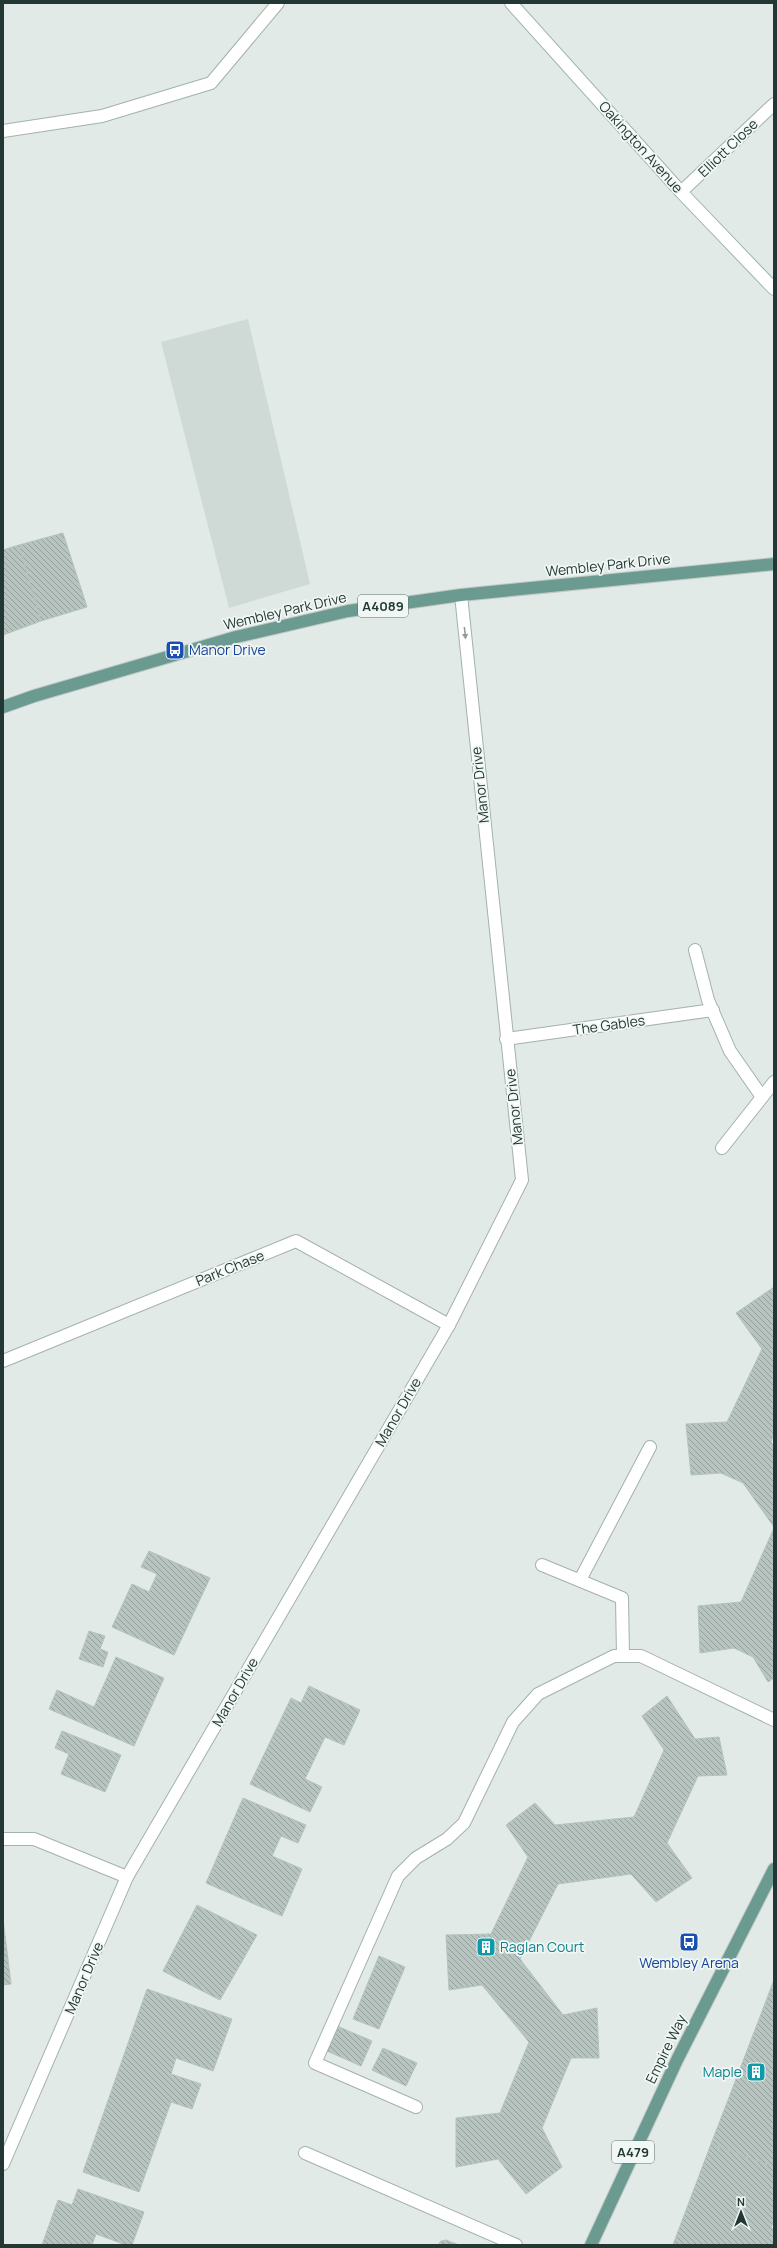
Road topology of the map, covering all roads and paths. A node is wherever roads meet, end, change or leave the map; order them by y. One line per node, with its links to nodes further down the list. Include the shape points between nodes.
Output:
1 (278, 3): 4 (street, via 211,83 102,116)
2 (511, 3): 5 (street, Oakington Avenue)
3 (774, 104): 5 (street, Elliott Close)
4 (3, 131)
5 (681, 192): 6 (street, Oakington Avenue)
6 (774, 289)
7 (774, 564): 8 (main road, Wembley Park Drive / A4089)
8 (461, 595): 9 (main road, Wembley Park Drive / A4089, via 348,611 236,637); 12 (street, Manor Drive, one-way to 12)
9 (3, 707)
10 (695, 950): 11 (street)
11 (713, 1010): 12 (street, The Gables); 14 (street, via 730,1051)
12 (506, 1039): 16 (street, Manor Drive, via 522,1180)
13 (774, 1082): 14 (street)
14 (762, 1097): 15 (street)
15 (722, 1148)
16 (449, 1325): 17 (street, Park Chase, via 296,1240); 25 (street, Manor Drive)
17 (3, 1361)
18 (650, 1447): 20 (street)
19 (542, 1565): 20 (street)
20 (580, 1580): 21 (street, via 622,1598)
21 (623, 1656): 22 (street, via 641,1656); 26 (street, via 614,1656 538,1694 513,1722 464,1823 447,1839 416,1858 398,1876 315,2063)
22 (774, 1720)
23 (3, 1839): 25 (street, via 34,1839)
24 (774, 1869): 30 (main road, Empire Way / A479, via 677,2060)
25 (127, 1877): 28 (street, Manor Drive)
26 (416, 2107)
27 (305, 2153): 29 (street)
28 (3, 2164)
29 (516, 2245)
30 (591, 2245)

